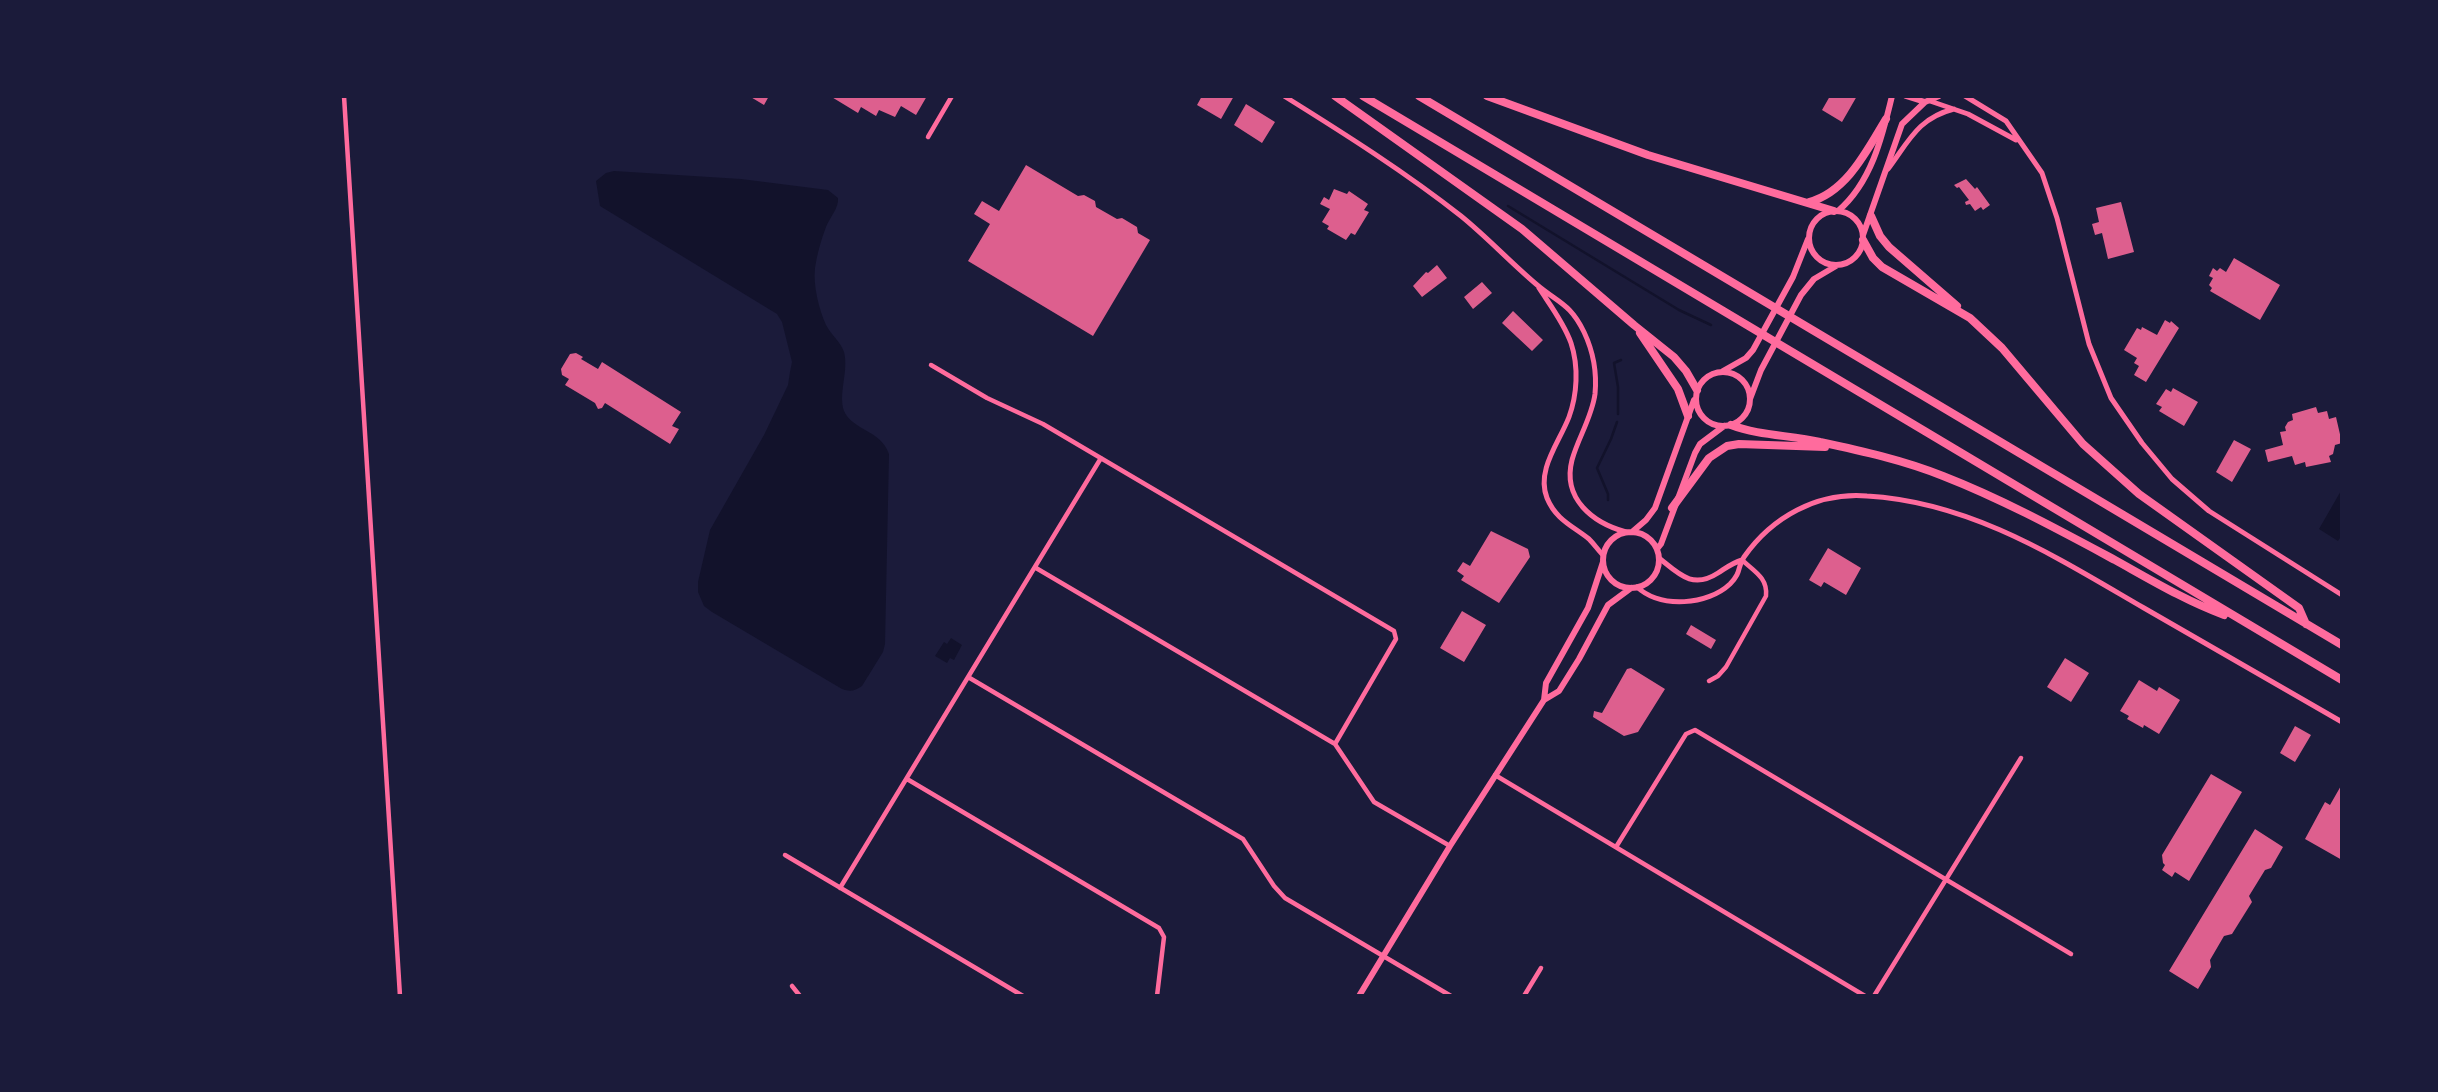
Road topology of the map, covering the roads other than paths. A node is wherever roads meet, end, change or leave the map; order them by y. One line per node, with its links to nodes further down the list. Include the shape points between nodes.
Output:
1 (344, 96): 65 (street)
2 (952, 96): 15 (street)
3 (1284, 96): 24 (street, via 1430,192)
4 (1335, 96): 26 (highway, via 1522,229)
5 (1363, 96): 44 (highway)
6 (1419, 96): 45 (highway)
7 (1487, 96): 18 (highway, via 1648,155)
8 (1892, 96): 14 (main road)
9 (1906, 96): 12 (main road)
10 (1939, 96): 12 (main road)
11 (1965, 96): 16 (street, via 2006,121)
12 (1928, 102): 13 (street); 17 (main road, via 1902,124)
13 (1954, 109): 16 (street); 17 (street, via 1937,113 1919,127)
14 (1886, 119): 18 (highway, via 1853,170 1828,195); 19 (main road, via 1863,184 1853,199)
15 (928, 137)
16 (2019, 141): 43 (street, via 2049,189 2097,364 2111,398 2142,443 2172,479 2209,511)
17 (1884, 174): 20 (main road)
18 (1809, 202): 19 (highway)
19 (1836, 211): 21 (main road, via 1816,219); 22 (main road, via 1855,219)
20 (1871, 216): 22 (main road); 25 (highway, via 1889,247)
21 (1808, 237): 23 (main road, via 1816,257); 28 (main road, via 1753,350)
22 (1863, 237): 23 (main road, via 1852,260); 25 (highway, via 1882,267)
23 (1836, 266): 30 (main road, via 1810,282 1798,300 1766,358)
24 (1537, 285): 36 (street, via 1572,312 1591,348 1594,396 1573,459 1574,492 1589,515 1610,528); 39 (street, via 1566,331 1576,374 1569,417 1546,468 1547,498 1560,519 1589,540)
25 (1970, 317): 45 (highway, via 2109,468 2138,494 2299,608)
26 (1634, 325): 29 (highway, via 1674,357); 31 (highway, via 1671,378)
27 (931, 365): 34 (street)
28 (1722, 372): 29 (main road, via 1707,377); 30 (main road, via 1742,380)
29 (1696, 394): 31 (main road); 32 (main road, via 1700,415)
30 (1750, 401): 32 (main road, via 1744,415)
31 (1688, 415): 36 (main road, via 1655,508)
32 (1727, 426): 33 (highway); 35 (main road, via 1700,444)
33 (1840, 447): 35 (highway, via 1727,446 1709,457); 44 (highway, via 1906,462 1955,481 2057,529 2191,603)
34 (1101, 458): 41 (street); 52 (street, via 1394,631 1395,639)
35 (1672, 508): 37 (main road)
36 (1629, 532): 37 (main road, via 1647,537); 39 (main road, via 1611,540)
37 (1657, 549): 38 (main road)
38 (1659, 558): 40 (street, via 1678,575 1699,580); 42 (main road, via 1653,577)
39 (1603, 559): 42 (main road, via 1612,581); 50 (main road, via 1588,608 1546,683)
40 (1742, 560): 42 (street, via 1740,574 1706,598 1670,600); 49 (street, via 1763,579 1766,596 1726,667); 51 (street, via 1774,524 1825,500 1885,497 1958,512 2038,546)
41 (1036, 568): 47 (street); 52 (street)
42 (1634, 588): 50 (main road, via 1608,605 1559,691)
43 (2342, 595)
44 (2245, 622): 48 (highway)
45 (2306, 624): 46 (highway)
46 (2342, 645)
47 (968, 677): 55 (street); 62 (street, via 1243,839 1285,898)
48 (2342, 680)
49 (1709, 681)
50 (1544, 700): 54 (main road)
51 (2342, 722)
52 (1335, 744): 56 (street, via 1374,802)
53 (2021, 758): 59 (street)
54 (1494, 775): 56 (main road); 57 (street)
55 (906, 779): 60 (street); 68 (street, via 1159,928 1164,937)
56 (1450, 846): 62 (main road)
57 (1616, 847): 59 (street, via 1692,730); 72 (street)
58 (785, 855): 60 (street)
59 (1946, 879): 61 (street); 73 (street)
60 (840, 888): 67 (street)
61 (2071, 954)
62 (1384, 956): 69 (main road); 70 (street)
63 (1541, 968): 71 (street)
64 (792, 986): 66 (street)
65 (400, 996)
66 (800, 996)
67 (1023, 996)
68 (1157, 996)
69 (1359, 996)
70 (1451, 996)
71 (1524, 996)
72 (1866, 996)
73 (1874, 996)

